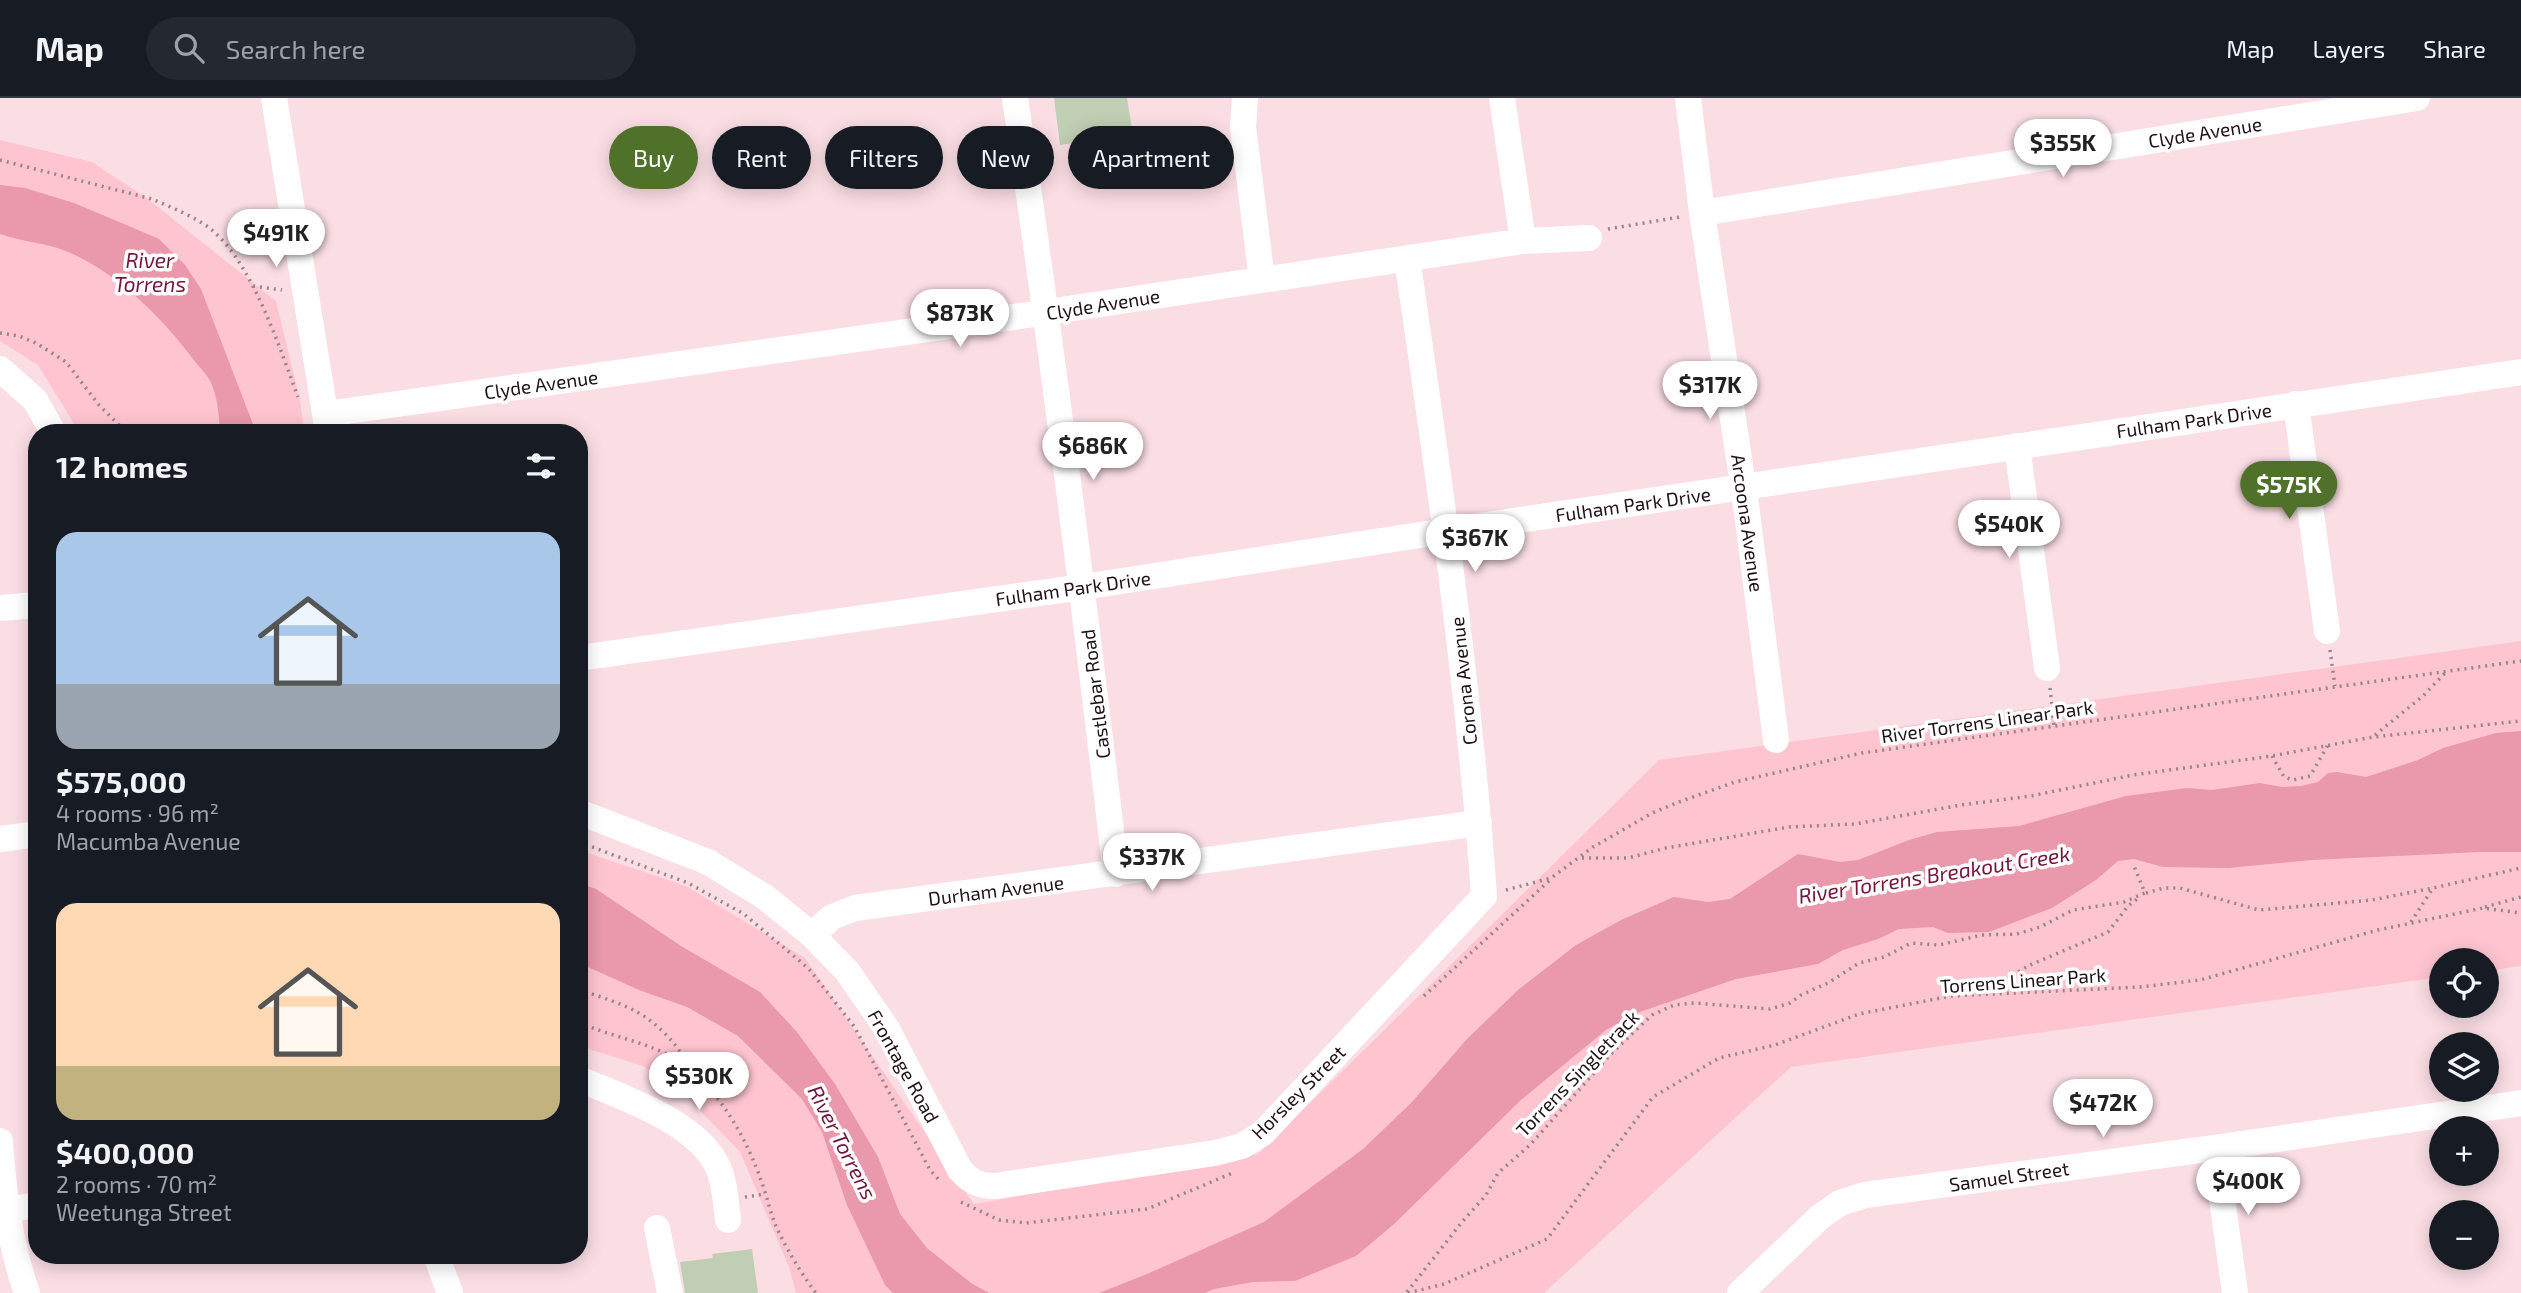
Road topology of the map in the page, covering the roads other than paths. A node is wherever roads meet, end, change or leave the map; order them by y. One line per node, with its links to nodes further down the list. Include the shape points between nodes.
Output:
1 (274, 98): 16 (street)
2 (1015, 98): 12 (street, Castlebar Road)
3 (1245, 98): 11 (street, via 1243,127)
4 (1502, 98): 9 (street)
5 (1688, 98): 7 (street, Arcoona Avenue)
6 (2417, 98): 7 (street, Clyde Avenue)
7 (1702, 214): 19 (street, Arcoona Avenue)
8 (1584, 238): 9 (street, Clyde Avenue)
9 (1522, 241): 10 (street, Clyde Avenue)
10 (1407, 258): 11 (street, Clyde Avenue); 20 (street, Corona Avenue)
11 (1262, 280): 12 (street, Clyde Avenue)
12 (1047, 312): 16 (street, Clyde Avenue); 21 (street, Castlebar Road)
13 (0, 369): 17 (street, via 35,400)
14 (2521, 372): 15 (street, Fulham Park Drive)
15 (2297, 404): 18 (street, Fulham Park Drive); 24 (street)
16 (327, 423)
17 (48, 424)
18 (2017, 446): 19 (street, Fulham Park Drive); 26 (street)
19 (1744, 488): 20 (street, Fulham Park Drive); 27 (street, Arcoona Avenue)
20 (1446, 531): 21 (street, Fulham Park Drive); 29 (street, Corona Avenue)
21 (1083, 587): 25 (street, Fulham Park Drive); 32 (street, Castlebar Road)
22 (28, 606): 23 (street)
23 (0, 608)
24 (2327, 631)
25 (588, 657)
26 (2047, 668)
27 (1776, 740)
28 (588, 815): 34 (street, Frontage Road, via 708,862 765,897)
29 (1479, 823): 32 (street, Durham Avenue); 33 (street, Corona Avenue)
30 (28, 835): 31 (street)
31 (0, 839)
32 (1116, 874): 34 (street, Durham Avenue, via 855,908 832,917)
33 (1484, 896): 39 (street, Horsley Street, via 1263,1133 1242,1146 995,1186)
34 (812, 935): 39 (street, Frontage Road, via 847,971 887,1028 960,1170)
35 (588, 1083): 42 (street, via 656,1111 703,1147 718,1167)
36 (2521, 1103): 38 (street, Samuel Street)
37 (0, 1141): 41 (street)
38 (2215, 1148): 48 (street, Samuel Street, via 1865,1195 1840,1203 1820,1217); 49 (street)
39 (970, 1181)
40 (28, 1206): 41 (street)
41 (5, 1210): 45 (street)
42 (728, 1220)
43 (657, 1228): 47 (street)
44 (439, 1264): 46 (street)
45 (27, 1293)
46 (450, 1293)
47 (670, 1293)
48 (1740, 1293)
49 (2235, 1293)

